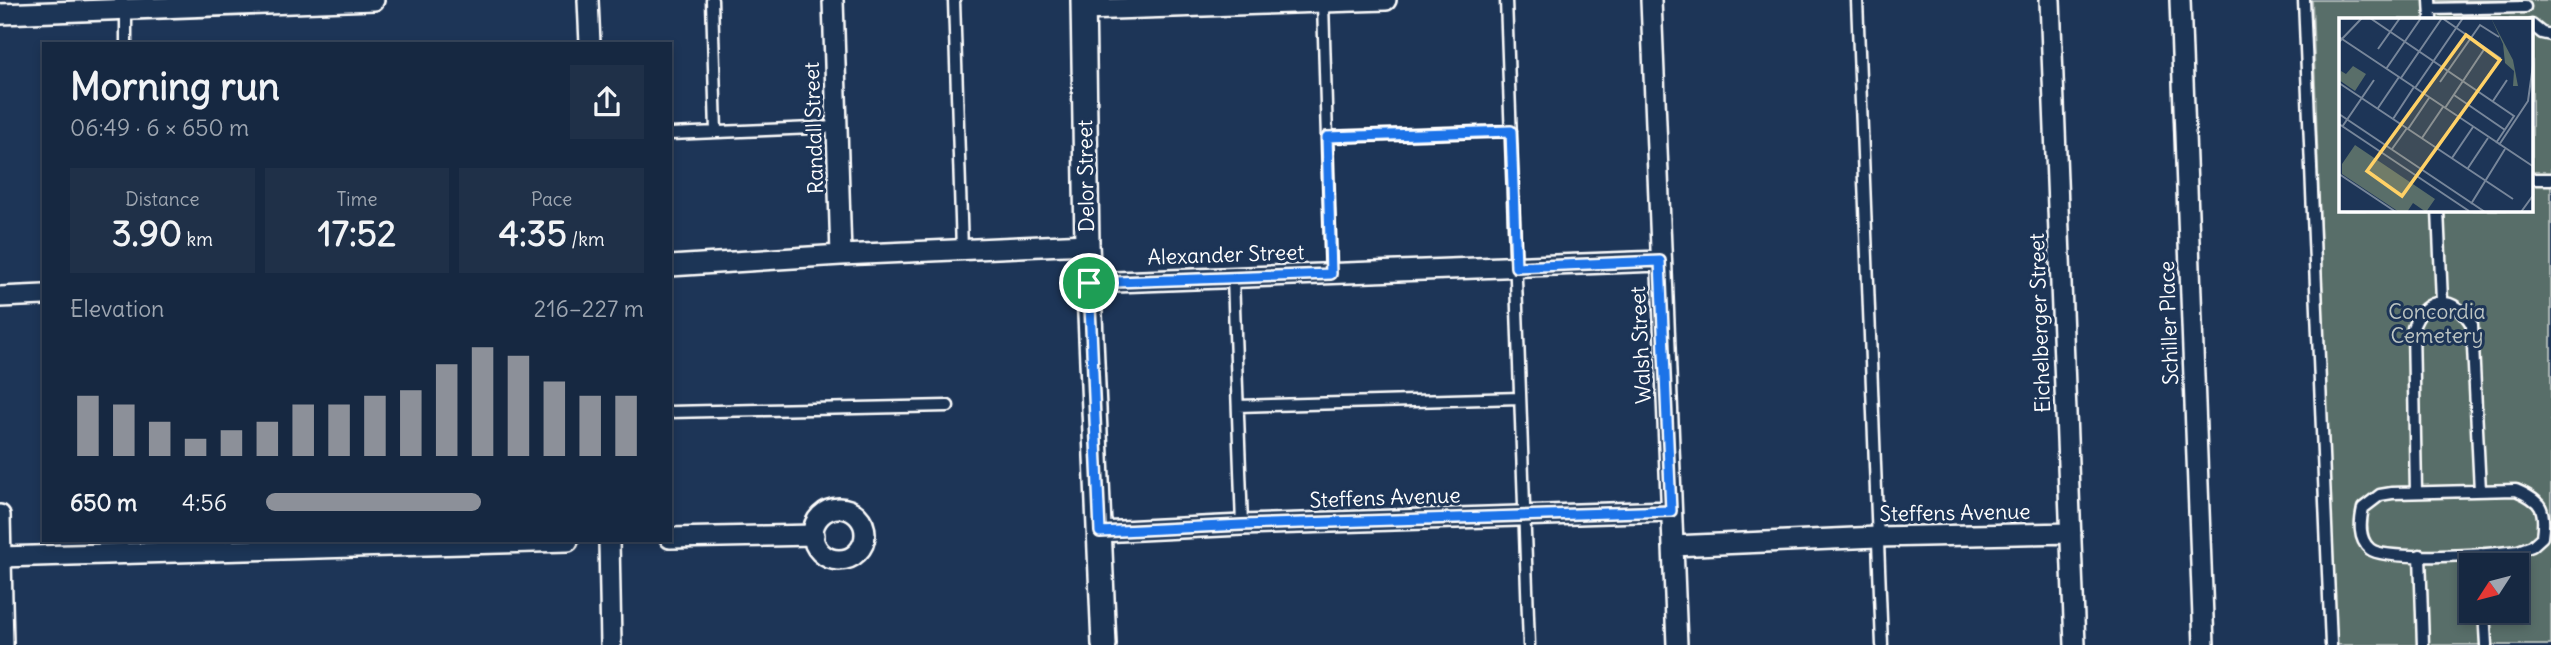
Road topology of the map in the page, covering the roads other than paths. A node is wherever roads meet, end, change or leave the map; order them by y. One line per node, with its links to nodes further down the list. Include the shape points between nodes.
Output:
1 (374, 0): 18 (street)
2 (588, 0): 23 (street)
3 (712, 0): 26 (lane)
4 (833, 0): 24 (street, Randall Street)
5 (954, 0): 31 (lane)
6 (1386, 0): 13 (street)
7 (1506, 0): 25 (lane)
8 (1651, 0): 33 (street, Walsh Street)
9 (1857, 0): 55 (lane)
10 (2050, 0): 53 (street, Eichelberger Street)
11 (2180, 0): 73 (street, Schiller Place)
12 (2304, 0): 74 (lane)
13 (1323, 2): 14 (street); 28 (lane)
14 (1229, 3): 16 (street)
15 (2525, 3): 17 (lane)
16 (1083, 5): 30 (street, Delor Street)
17 (2431, 9)
18 (126, 10): 19 (street); 22 (lane)
19 (0, 14)
20 (2534, 27): 21 (lane)
21 (2551, 35)
22 (126, 42)
23 (590, 42)
24 (837, 127): 26 (lane); 32 (street, Randall Street)
25 (1511, 131): 28 (lane); 35 (lane)
26 (716, 132): 27 (lane)
27 (672, 134)
28 (1327, 137): 36 (lane)
29 (2438, 212): 41 (lane)
30 (1087, 244): 31 (street); 38 (street, Delor Street)
31 (962, 250): 32 (street)
32 (841, 255): 34 (street)
33 (1660, 261): 35 (street, Alexander Street); 48 (street, Walsh Street)
34 (672, 266)
35 (1516, 267): 36 (street, Alexander Street); 42 (lane)
36 (1331, 274): 37 (street, Alexander Street)
37 (1233, 278): 38 (street, Alexander Street); 44 (lane)
38 (1089, 283): 52 (street, Delor Street)
39 (42, 295): 40 (street)
40 (0, 297)
41 (2442, 301): 46 (lane, via 2454,304 2472,325); 47 (lane, via 2417,316 2413,328)
42 (1520, 398): 44 (lane); 50 (lane)
43 (948, 406): 45 (lane)
44 (1238, 406): 51 (lane)
45 (672, 412)
46 (2480, 491): 47 (lane); 61 (lane, via 2516,490 2543,509 2542,537 2532,546)
47 (2416, 492): 63 (lane, via 2380,495 2363,508 2360,522 2362,538 2370,549 2380,554)
48 (1671, 511): 50 (street, Steffens Avenue); 60 (street, Walsh Street)
49 (0, 515): 64 (street)
50 (1524, 516): 51 (street, Steffens Avenue); 69 (lane)
51 (1242, 525): 52 (street, Steffens Avenue)
52 (1100, 532): 68 (street, Delor Street)
53 (2071, 533): 55 (street, Steffens Avenue); 72 (street, Eichelberger Street)
54 (814, 535): 56 (street)
55 (1877, 537): 60 (street, Steffens Avenue); 71 (lane)
56 (672, 538)
57 (482, 542): 59 (street)
58 (608, 542): 67 (street)
59 (138, 546): 64 (street)
60 (1673, 546): 70 (street, Walsh Street)
61 (2493, 553)
62 (2459, 554): 63 (lane)
63 (2420, 555): 75 (lane)
64 (1, 557): 66 (street)
65 (2485, 623): 76 (lane)
66 (3, 645)
67 (611, 645)
68 (1104, 645)
69 (1529, 645)
70 (1677, 645)
71 (1882, 645)
72 (2075, 645)
73 (2204, 645)
74 (2331, 645)
75 (2423, 645)
76 (2486, 645)

